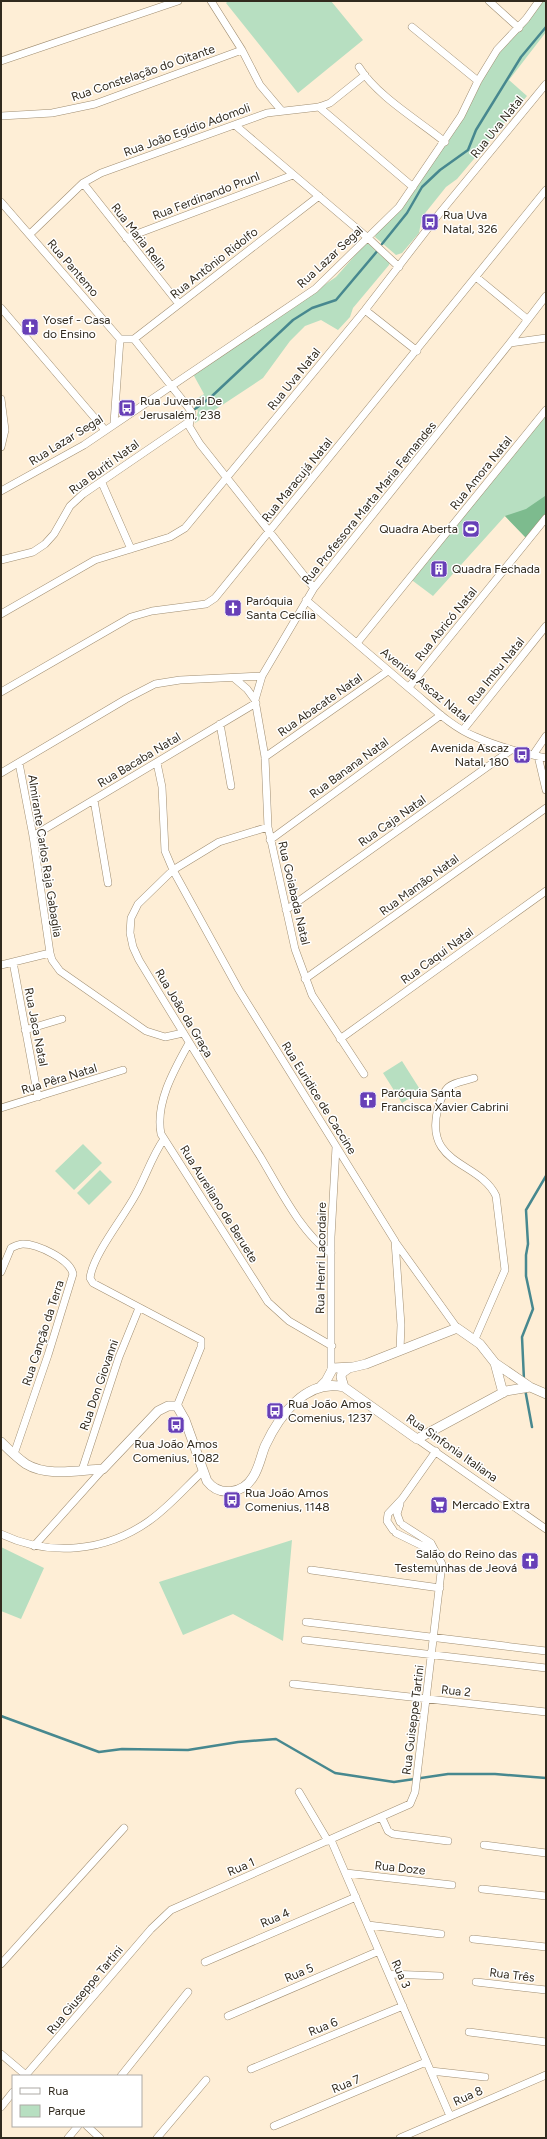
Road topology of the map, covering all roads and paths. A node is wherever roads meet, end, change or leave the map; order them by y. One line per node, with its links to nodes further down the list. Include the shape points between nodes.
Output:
1 (177, 1): 8 (street)
2 (211, 1): 7 (street)
3 (489, 1): 6 (street)
4 (539, 1): 6 (street, Rua Lazar Segal)
5 (412, 27): 11 (street)
6 (519, 28): 11 (street, Rua Lazar Segal, via 497,50)
7 (242, 50): 14 (street, via 260,86); 15 (street, Rua Constelação do Oitante, via 95,104 52,113)
8 (1, 61)
9 (360, 66): 10 (street)
10 (365, 75): 13 (street, Rua João Egídio Adomoli, via 339,97); 17 (street)
11 (478, 81): 17 (street, Rua Lazar Segal)
12 (546, 84): 27 (street, Rua Uva Natal)
13 (319, 107): 14 (street, Rua João Egídio Adomoli); 20 (street)
14 (281, 110): 16 (street, Rua João Egídio Adomoli, via 256,116)
15 (1, 116)
16 (235, 125): 18 (street); 19 (street, Rua João Egídio Adomoli, via 101,173)
17 (445, 142): 20 (street, Rua Lazar Segal)
18 (293, 175): 22 (street); 25 (street, Rua Ferdinando Prunl)
19 (83, 183): 24 (street, Rua João Egídio Adomoli); 25 (street, Rua Maria Relin)
20 (414, 188): 26 (street, Rua Lazar Segal)
21 (546, 190): 28 (street, Rua Maracujá Natal)
22 (319, 196): 26 (street); 30 (street, Rua Antônio Ridolfo)
23 (1, 202): 24 (street, Rua Pantemo)
24 (30, 234): 35 (street, Rua Pantemo)
25 (126, 238): 30 (street, Rua Maria Relin)
26 (370, 240): 27 (street); 39 (street, Rua Lazar Segal, via 315,289)
27 (398, 266): 32 (street, Rua Uva Natal)
28 (476, 276): 33 (street); 38 (street, Rua Maracujá Natal)
29 (546, 296): 33 (street, Rua Professora Marta Maria Fernandes)
30 (179, 304): 36 (street, Rua Antônio Ridolfo)
31 (1, 308): 45 (street)
32 (364, 310): 38 (street); 47 (street, Rua Uva Natal)
33 (527, 319): 37 (street, Rua Professora Marta Maria Fernandes)
34 (546, 338): 37 (street)
35 (120, 339): 36 (street); 44 (street)
36 (134, 339): 39 (street)
37 (510, 343): 54 (street, Rua Professora Marta Maria Fernandes)
38 (417, 351): 51 (street, Rua Maracujá Natal)
39 (171, 386): 43 (street, via 192,413); 44 (street, Rua Lazar Segal)
40 (1, 399): 42 (street)
41 (546, 410): 58 (street, Rua Amora Natal)
42 (3, 417): 46 (street, via 5,430)
43 (190, 421): 47 (street, via 191,432); 48 (street, Rua Buriti Natal, via 152,445)
44 (114, 423): 45 (street, Rua Lazar Segal)
45 (105, 430): 49 (street, Rua Lazar Segal, via 49,466)
46 (1, 447)
47 (227, 479): 51 (street); 52 (street, Rua Uva Natal, via 185,528 170,537)
48 (102, 483): 52 (street); 53 (street, Rua Buriti Natal, via 83,494 70,506 46,544 33,552)
49 (1, 491)
50 (546, 518): 62 (street, Rua Abricó Natal)
51 (270, 531): 54 (street); 63 (street, Rua Maracujá Natal, via 210,602 152,611 132,617)
52 (131, 549): 56 (street, Rua Uva Natal, via 96,560)
53 (1, 560)
54 (314, 588): 55 (street, Rua Professora Marta Maria Fernandes)
55 (306, 600): 58 (street, Avenida Ascaz Natal); 60 (street, Rua Professora Marta Maria Fernandes)
56 (1, 614)
57 (546, 626): 67 (street, Rua Imbu Natal)
58 (358, 643): 59 (street, Avenida Ascaz Natal)
59 (388, 671): 62 (street, Avenida Ascaz Natal); 71 (street, Rua Abacate Natal)
60 (262, 676): 61 (street); 64 (street, Rua Goiabada Natal)
61 (234, 678): 64 (street); 73 (street, via 180,680 155,684)
62 (409, 688): 65 (street, Avenida Ascaz Natal)
63 (1, 692)
64 (256, 701): 66 (street, Rua Bacaba Natal); 71 (street, Rua Goiabada Natal)
65 (441, 715): 67 (street, Avenida Ascaz Natal); 82 (street, Rua Banana Natal)
66 (220, 724): 74 (street, Rua Bacaba Natal); 76 (street)
67 (463, 730): 69 (street, Avenida Ascaz Natal)
68 (546, 736): 70 (street)
69 (511, 750): 70 (street, Avenida Ascaz Natal); 86 (street, Rua Caja Natal)
70 (536, 756): 72 (street, Avenida Ascaz Natal); 77 (street)
71 (265, 757): 80 (street, Rua Goiabada Natal)
72 (546, 758)
73 (19, 763): 75 (street); 81 (street, Almirante Carlos Raja Gabaglia)
74 (157, 763): 78 (street, Rua Bacaba Natal); 83 (street, Rua Euridice de Caccine, via 162,787 165,851)
75 (1, 773)
76 (231, 786)
77 (546, 790)
78 (94, 800): 81 (street, Rua Bacaba Natal); 84 (street)
79 (546, 808): 90 (street, Rua Mamão Natal)
80 (268, 827): 82 (street, Rua Goiabada Natal); 83 (street, Rua João da Graça, via 219,842)
81 (33, 836): 87 (street, Almirante Carlos Raja Gabaglia)
82 (270, 840): 86 (street, Rua Goiabada Natal)
83 (173, 870): 93 (street, Rua João da Graça, via 133,910 130,933 139,960); 102 (street, Rua Euridice de Caccine, via 239,990)
84 (108, 883)
85 (546, 891): 94 (street, Rua Caqui Natal)
86 (286, 910): 90 (street, Rua Goiabada Natal, via 294,949)
87 (50, 953): 88 (street); 93 (street, via 60,971 146,1031 164,1036)
88 (13, 962): 89 (street); 92 (street, Rua Jaca Natal)
89 (1, 965)
90 (305, 979): 94 (street, Rua Goiabada Natal, via 319,1007)
91 (62, 1019): 92 (street)
92 (25, 1030): 99 (street, Rua Jaca Natal)
93 (183, 1033): 95 (street, Rua João da Graça)
94 (340, 1039): 97 (street, Rua Goiabada Natal)
95 (189, 1043): 101 (street, Rua Aureliano de Beruete, via 165,1093 160,1125); 104 (street, Rua João da Graça, via 311,1237)
96 (123, 1070): 99 (street, Rua Pêra Natal)
97 (364, 1074)
98 (474, 1078): 108 (street, via 449,1086 443,1091 437,1132 444,1153 492,1186 496,1196 505,1270)
99 (38, 1097): 100 (street, Rua Pêra Natal)
100 (1, 1108)
101 (164, 1139): 106 (street, via 90,1276 93,1282); 109 (street, Rua Aureliano de Beruete, via 272,1308)
102 (336, 1147): 103 (street, Rua Euridice de Caccine); 104 (street, Rua Henri Lacordaire)
103 (395, 1241): 107 (street); 110 (street, Rua Euridice de Caccine, via 401,1306)
104 (331, 1252): 109 (street, Rua Henri Lacordaire)
105 (1, 1272): 122 (street, Rua Canção da Terra, via 11,1248 27,1244 66,1261 73,1274)
106 (139, 1308): 118 (street, via 199,1338 201,1344); 124 (street, Rua Don Giovanni, via 119,1357)
107 (457, 1328): 108 (street); 110 (street)
108 (475, 1339): 111 (street)
109 (332, 1346): 113 (street, Rua Henri Lacordaire)
110 (400, 1350): 112 (street)
111 (495, 1363): 115 (street); 116 (street)
112 (352, 1367): 113 (street, via 336,1367); 114 (street, via 341,1375)
113 (330, 1377): 114 (street); 125 (street, via 283,1414 265,1446 253,1478 242,1488 230,1492 214,1488)
114 (344, 1387): 119 (street, Rua Sinfonia Italiana)
115 (530, 1387): 116 (street); 117 (street)
116 (503, 1393): 119 (street)
117 (546, 1394)
118 (177, 1406): 123 (street, via 172,1405 158,1411); 125 (street, via 185,1420)
119 (417, 1439): 121 (street, Rua Sinfonia Italiana)
120 (1, 1442): 122 (street)
121 (436, 1451): 126 (street, Rua Guiseppe Tartini); 127 (street, Rua Sinfonia Italiana)
122 (14, 1454): 124 (street, via 27,1465 44,1470)
123 (102, 1469): 124 (street); 129 (street)
124 (82, 1470)
125 (202, 1471): 129 (street, via 162,1511 125,1536 96,1546 81,1548 55,1549)
126 (402, 1500): 130 (street, Rua Guiseppe Tartini, via 397,1514 401,1524 426,1539); 130 (street, Rua Guiseppe Tartini, via 387,1518 394,1531)
127 (546, 1529)
128 (1, 1534): 129 (street, via 18,1543)
129 (34, 1546)
130 (437, 1553): 132 (street, Rua Guiseppe Tartini, via 442,1564)
131 (311, 1570): 132 (street)
132 (440, 1588): 134 (street, Rua Guiseppe Tartini)
133 (306, 1622): 134 (street)
134 (434, 1637): 136 (street); 137 (street, Rua Guiseppe Tartini)
135 (305, 1640): 137 (street)
136 (546, 1651)
137 (432, 1656): 138 (street); 140 (street, Rua Guiseppe Tartini)
138 (546, 1668)
139 (293, 1684): 140 (street, Rua 2)
140 (427, 1699): 141 (street, Rua 2); 143 (street, Rua Guiseppe Tartini, via 415,1792 410,1804)
141 (546, 1712)
142 (299, 1792): 145 (street, Rua 3)
143 (382, 1818): 145 (street, Rua Guiseppe Tartini); 146 (street, via 388,1831 394,1834)
144 (124, 1828): 161 (street)
145 (330, 1840): 149 (street, Rua 3); 154 (street, Rua 1, via 179,1905)
146 (448, 1841)
147 (484, 1845): 148 (street)
148 (546, 1853)
149 (346, 1873): 150 (street, Rua Doze); 153 (street, Rua 3)
150 (452, 1885)
151 (482, 1889): 152 (street)
152 (546, 1896)
153 (356, 1897): 155 (street, Rua 3); 160 (street, Rua 4)
154 (161, 1918): 176 (street, Rua Giuseppe Tartini)
155 (368, 1925): 156 (street); 159 (street, Rua 3)
156 (441, 1934)
157 (473, 1939): 158 (street)
158 (546, 1947)
159 (379, 1951): 162 (street, Rua 3); 168 (street, Rua 5)
160 (205, 1962)
161 (1, 1964)
162 (389, 1974): 163 (street); 167 (street, Rua 3)
163 (440, 1976)
164 (476, 1982): 165 (street, Rua Três)
165 (546, 1990)
166 (188, 1992): 177 (street)
167 (403, 2006): 172 (street, Rua 3); 173 (street, Rua 6)
168 (228, 2016)
169 (469, 2032): 170 (street)
170 (546, 2042)
171 (1, 2054): 175 (street)
172 (426, 2062): 174 (street, Rua 3); 184 (street, Rua 7)
173 (251, 2069)
174 (431, 2071): 179 (street); 183 (street, Rua 3)
175 (25, 2075)
176 (27, 2075)
177 (122, 2075)
178 (546, 2075): 183 (street, Rua 8)
179 (485, 2077)
180 (206, 2080): 189 (street)
181 (12, 2093): 182 (street)
182 (1, 2107)
183 (450, 2116): 190 (street, Rua 8)
184 (274, 2126)
185 (77, 2127): 187 (street)
186 (87, 2127): 188 (street)
187 (68, 2138)
188 (100, 2138)
189 (157, 2138)
190 (400, 2138)

